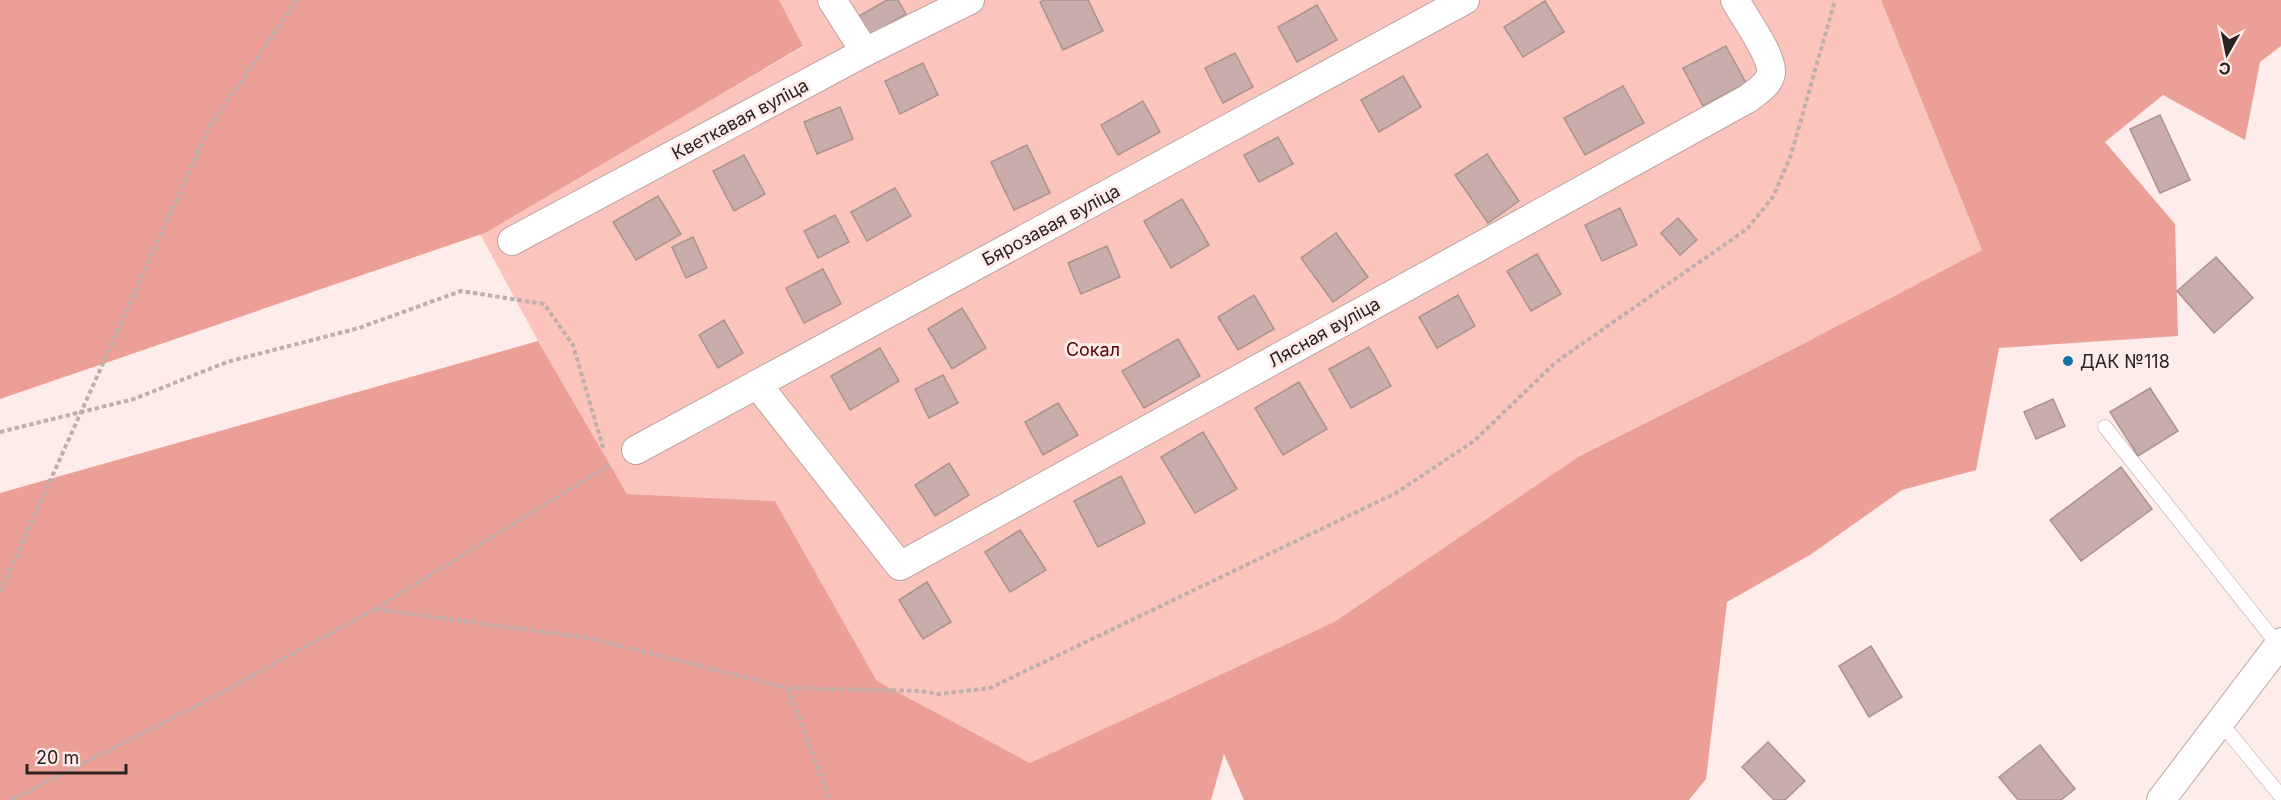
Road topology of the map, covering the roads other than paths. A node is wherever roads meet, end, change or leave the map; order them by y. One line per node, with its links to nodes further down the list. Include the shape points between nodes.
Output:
1 (832, 0): 5 (street)
2 (970, 0): 5 (street, Кветкавая вуліца)
3 (1465, 0): 7 (street, Бярозавая вуліца)
4 (1735, 0): 7 (street, Лясная вуліца, via 1768,58 1771,72 1766,84 1749,98 900,567)
5 (865, 52): 6 (street, Кветкавая вуліца)
6 (512, 241)
7 (757, 384): 9 (street, Бярозавая вуліца)
8 (2105, 427): 10 (lane)
9 (636, 450)
10 (2280, 643): 11 (street)
11 (2220, 722): 12 (lane); 13 (street)
12 (2281, 796)
13 (2161, 800)

